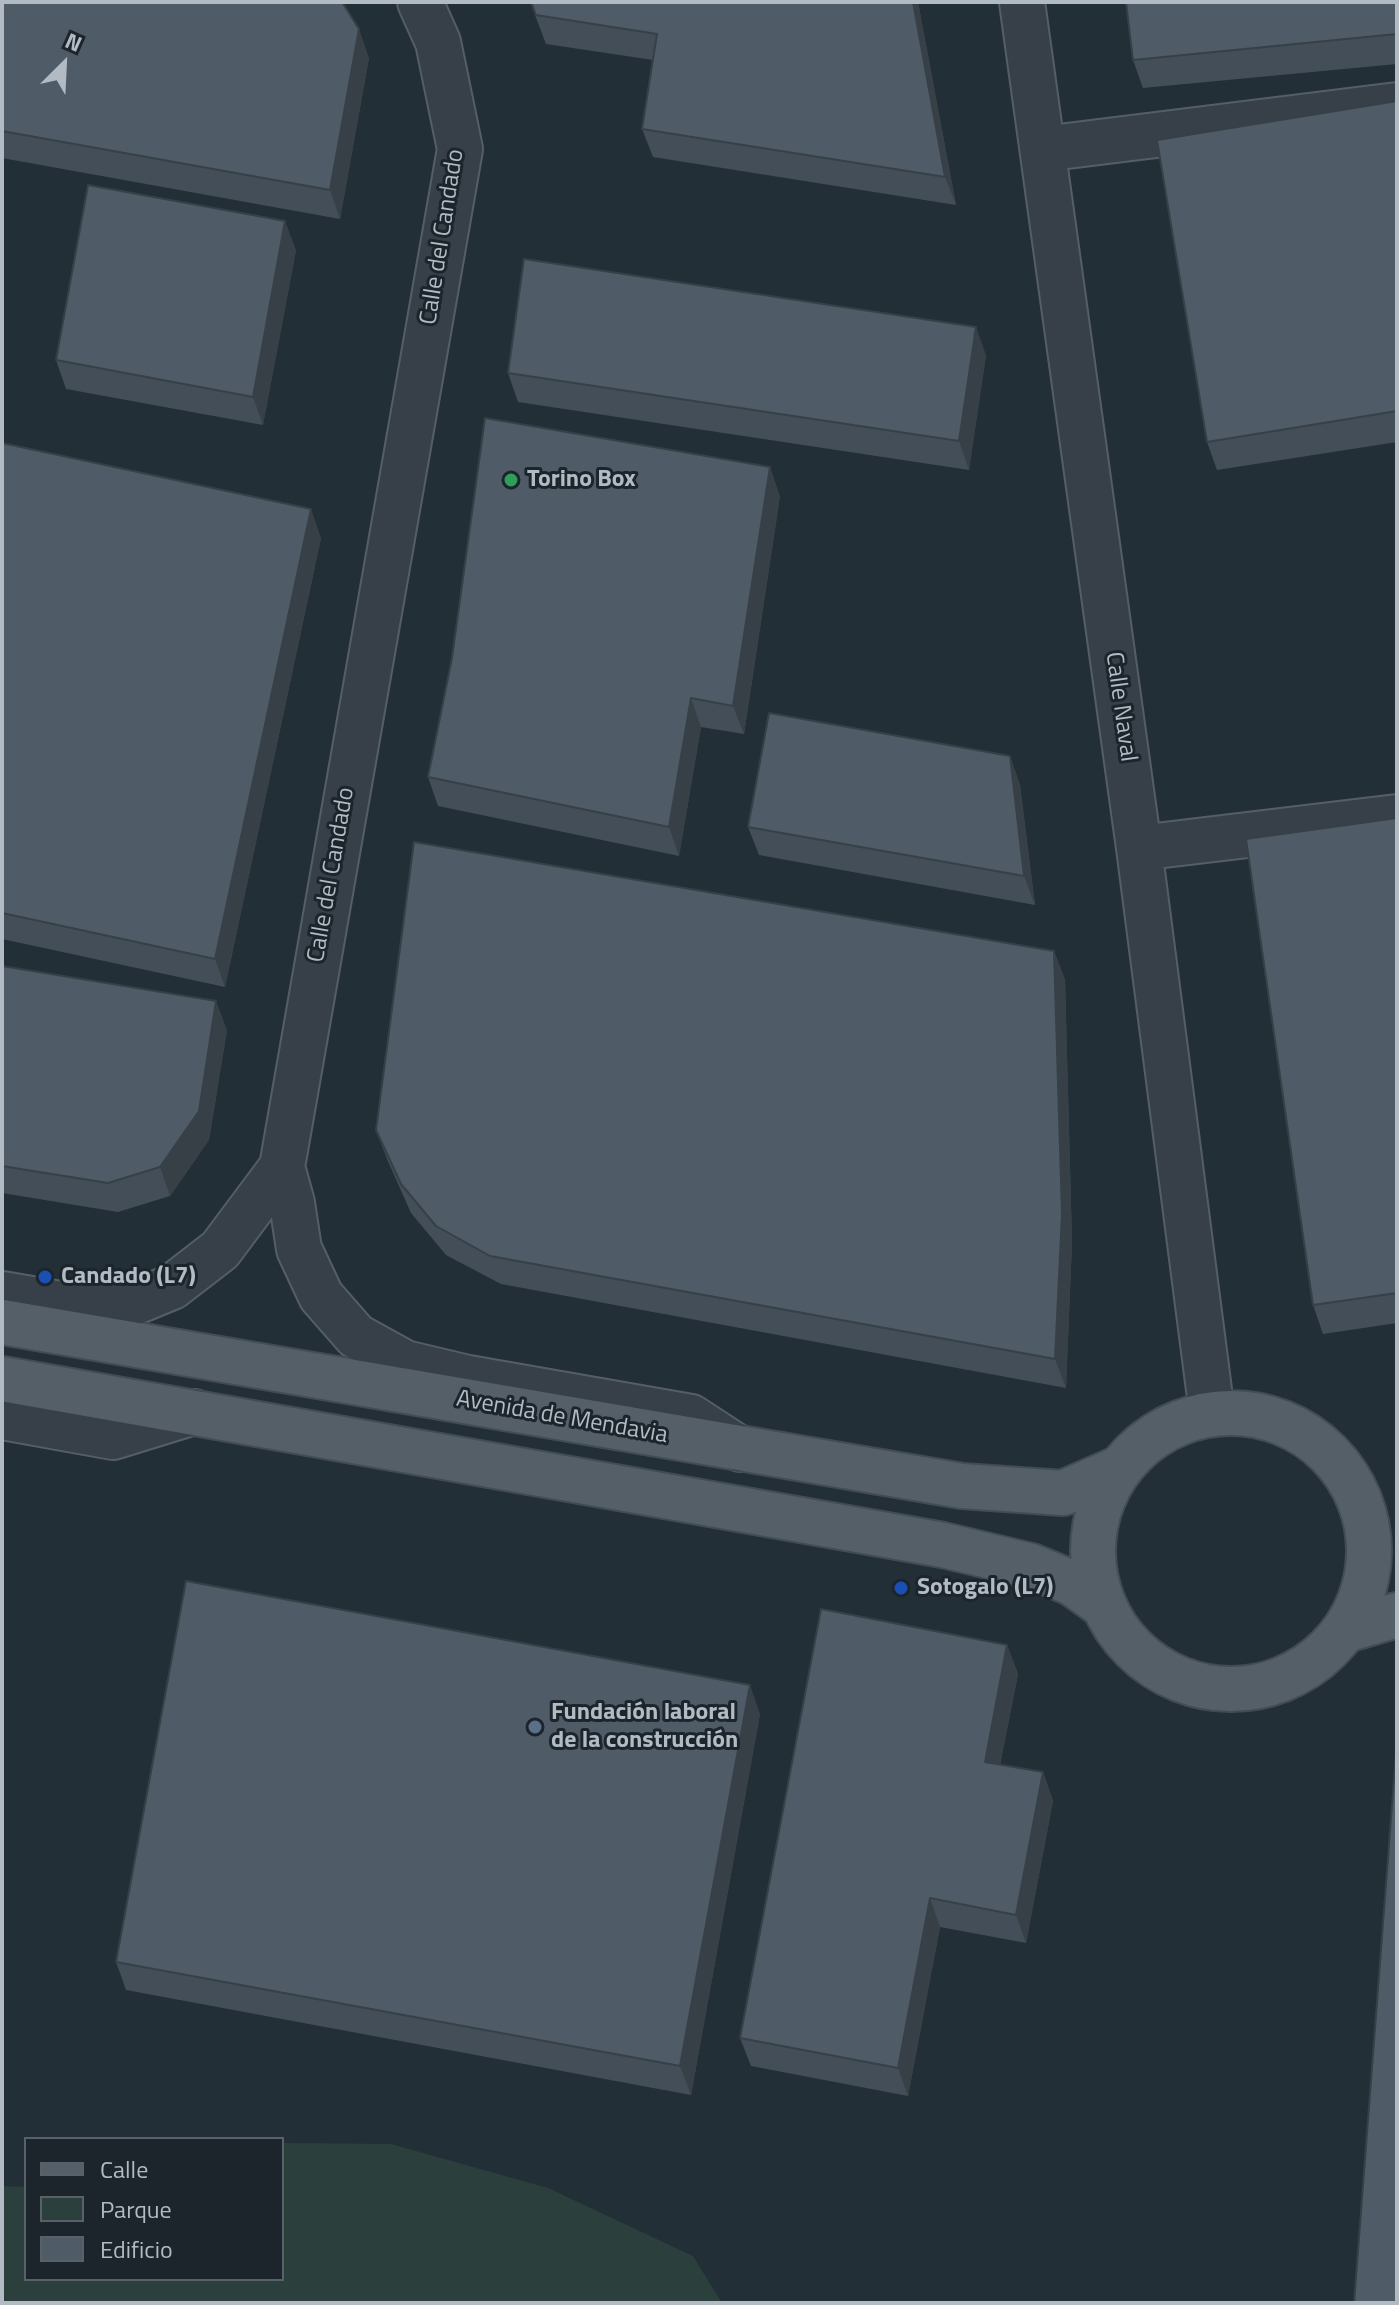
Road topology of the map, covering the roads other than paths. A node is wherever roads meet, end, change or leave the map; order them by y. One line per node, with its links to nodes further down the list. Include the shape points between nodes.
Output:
1 (420, 2): 7 (street, Calle del Candado, via 438,42 460,149)
2 (1022, 2): 4 (street, Calle Naval)
3 (1397, 105): 4 (street)
4 (1043, 149): 6 (street, Calle Naval)
5 (1397, 817): 6 (street)
6 (1139, 848): 12 (street, Calle Naval)
7 (282, 1167): 8 (street, via 220,1250 172,1287 121,1308); 14 (street, Calle del Candado, via 299,1249 321,1296 356,1336 405,1363 691,1417)
8 (2, 1294)
9 (2, 1322): 14 (main road, Avenida de Mendavia)
10 (2, 1379): 11 (main road)
11 (194, 1412): 13 (street, via 113,1437); 18 (main road, via 943,1545 1031,1566 1072,1583)
12 (1212, 1413): 15 (main road, via 1176,1424 1144,1442); 16 (main road, via 1257,1415 1298,1430 1333,1457)
13 (2, 1417)
14 (740, 1449): 15 (main road, Avenida de Mendavia, via 962,1486 1063,1493)
15 (1118, 1469): 18 (main road, via 1097,1512 1092,1560)
16 (1358, 1495): 17 (main road); 20 (main road, via 1370,1541 1365,1587)
17 (1397, 1516)
18 (1104, 1606): 20 (main road, via 1126,1642 1159,1669 1197,1686 1239,1690 1281,1681 1317,1660)
19 (1397, 1615): 20 (main road)
20 (1346, 1630)

